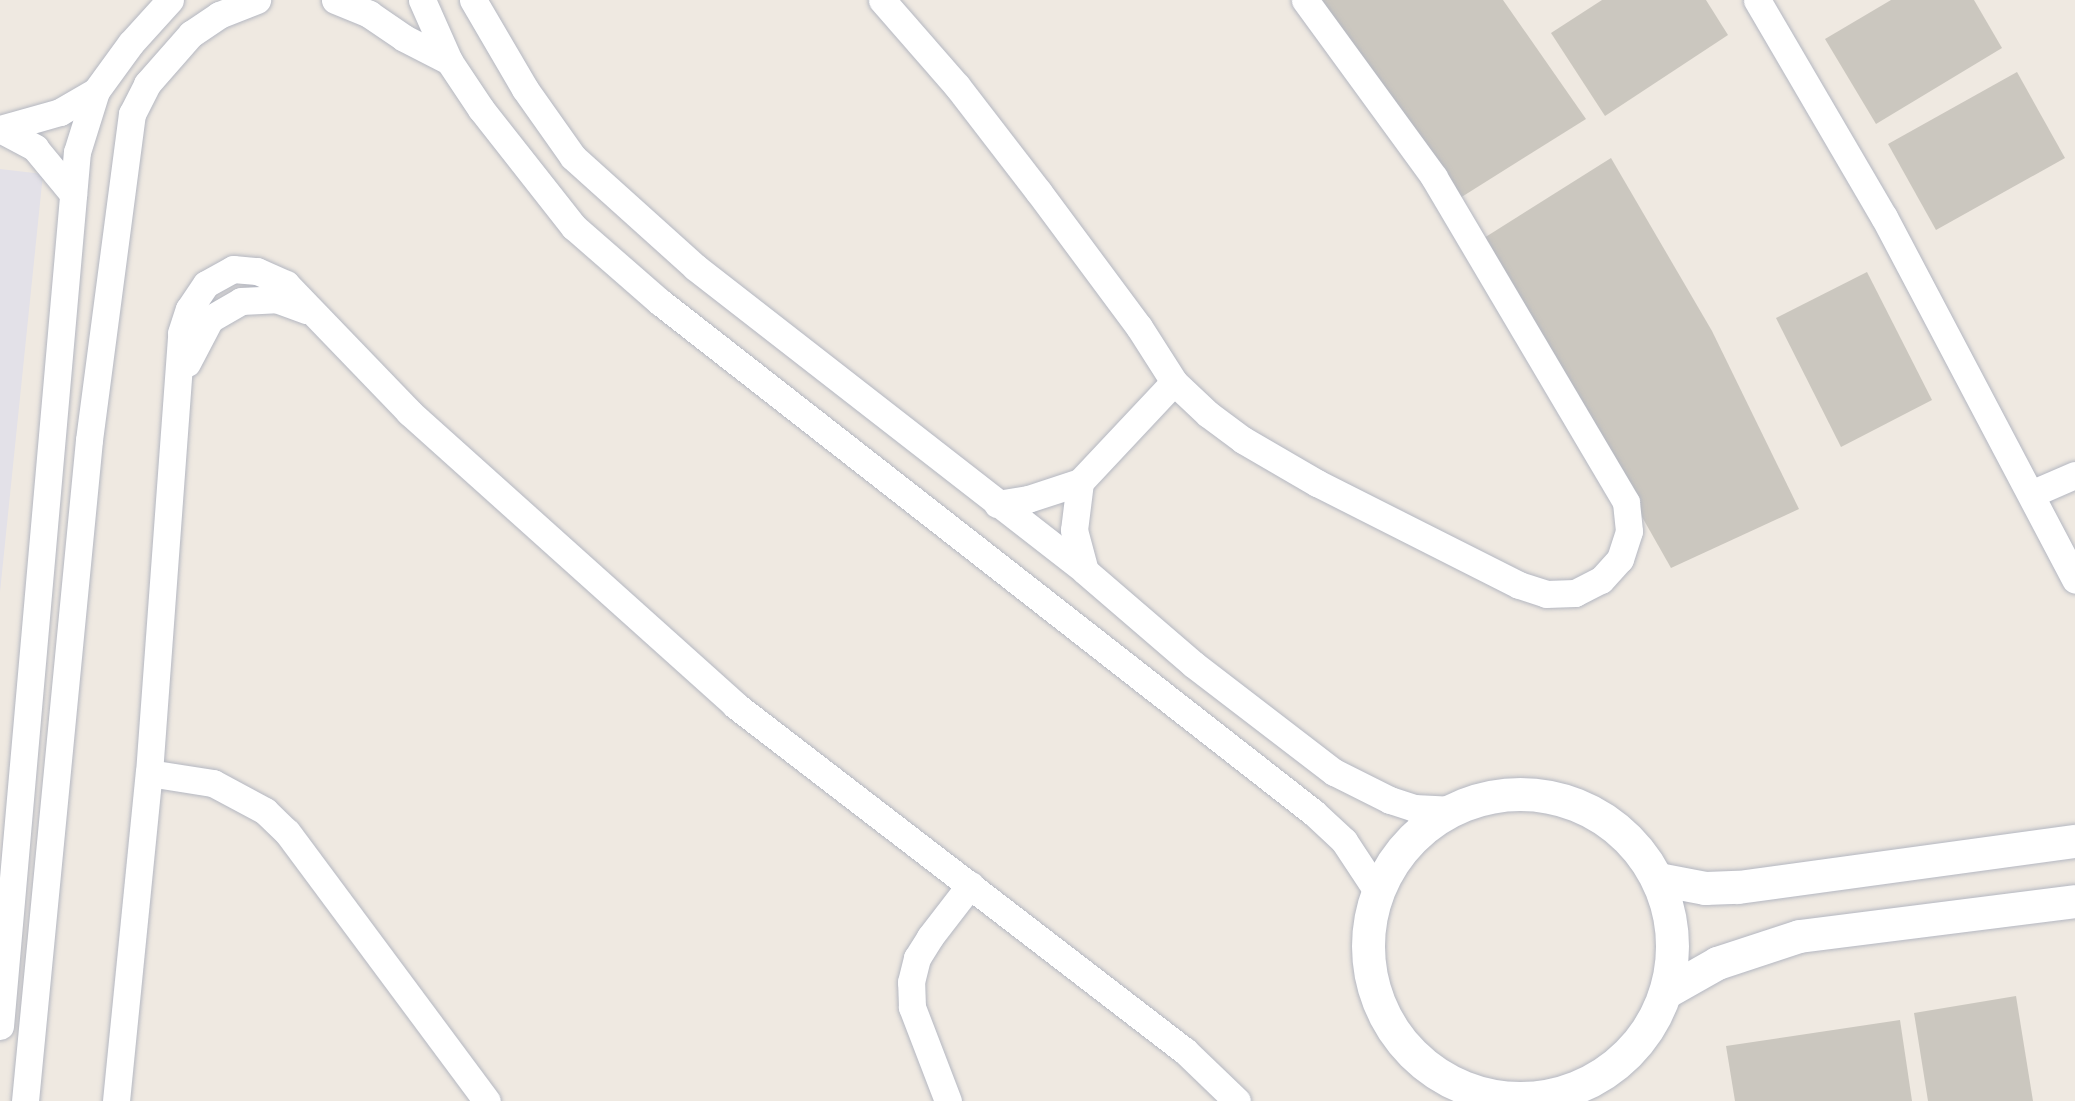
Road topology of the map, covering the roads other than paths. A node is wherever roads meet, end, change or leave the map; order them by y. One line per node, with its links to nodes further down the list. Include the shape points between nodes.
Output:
1 (170, 0): 10 (street, via 131,43)
2 (257, 0): 31 (street, via 219,15 191,34 147,84 132,114 89,440)
3 (335, 0): 9 (street, via 369,14)
4 (422, 0): 9 (street)
5 (472, 0): 17 (street, via 525,89 582,165 695,267)
6 (882, 0): 13 (street, via 957,86 1038,191 1118,297)
7 (1305, 0): 13 (street, via 1434,177 1613,477 1626,502 1629,531 1620,559 1601,580 1575,593 1546,594 1519,585 1275,460 1208,414)
8 (1757, 0): 16 (street, via 1884,217)
9 (449, 61): 25 (street, via 481,109 574,226 660,302 1314,813 1344,841)
10 (96, 91): 11 (street, via 60,112); 12 (street, via 77,152)
11 (0, 129): 12 (street, via 35,148)
12 (73, 194): 28 (street)
13 (1174, 382): 15 (street)
14 (2075, 475): 16 (street)
15 (1080, 482): 17 (street); 18 (street, via 1074,530)
16 (2031, 494): 19 (street)
17 (997, 504): 18 (street)
18 (1085, 571): 21 (street, via 1193,664 1334,772 1390,800)
19 (2075, 580)
20 (149, 773): 24 (street, via 179,383 200,334 225,308 258,298 276,299 311,312 409,412 735,705); 32 (street); 33 (street, via 213,783 265,811 287,832)
21 (1449, 810): 23 (street, via 1488,796 1528,793 1568,801 1605,818 1635,845); 25 (street, via 1419,831 1394,859)
22 (2075, 841): 23 (street, via 1738,887 1705,888)
23 (1658, 879): 27 (street, via 1670,916 1673,954)
24 (970, 885): 34 (street, via 917,958 911,982 912,1006); 35 (street, via 1185,1051)
25 (1377, 891): 30 (street, via 1367,939 1372,989 1389,1025 1428,1069)
26 (2075, 901): 27 (street, via 1799,936 1717,963)
27 (1665, 992): 29 (street, via 1642,1038)
28 (0, 1026)
29 (1599, 1087): 30 (street, via 1518,1099)
30 (1476, 1097)
31 (26, 1101)
32 (116, 1101)
33 (487, 1101)
34 (948, 1101)
35 (1237, 1101)

